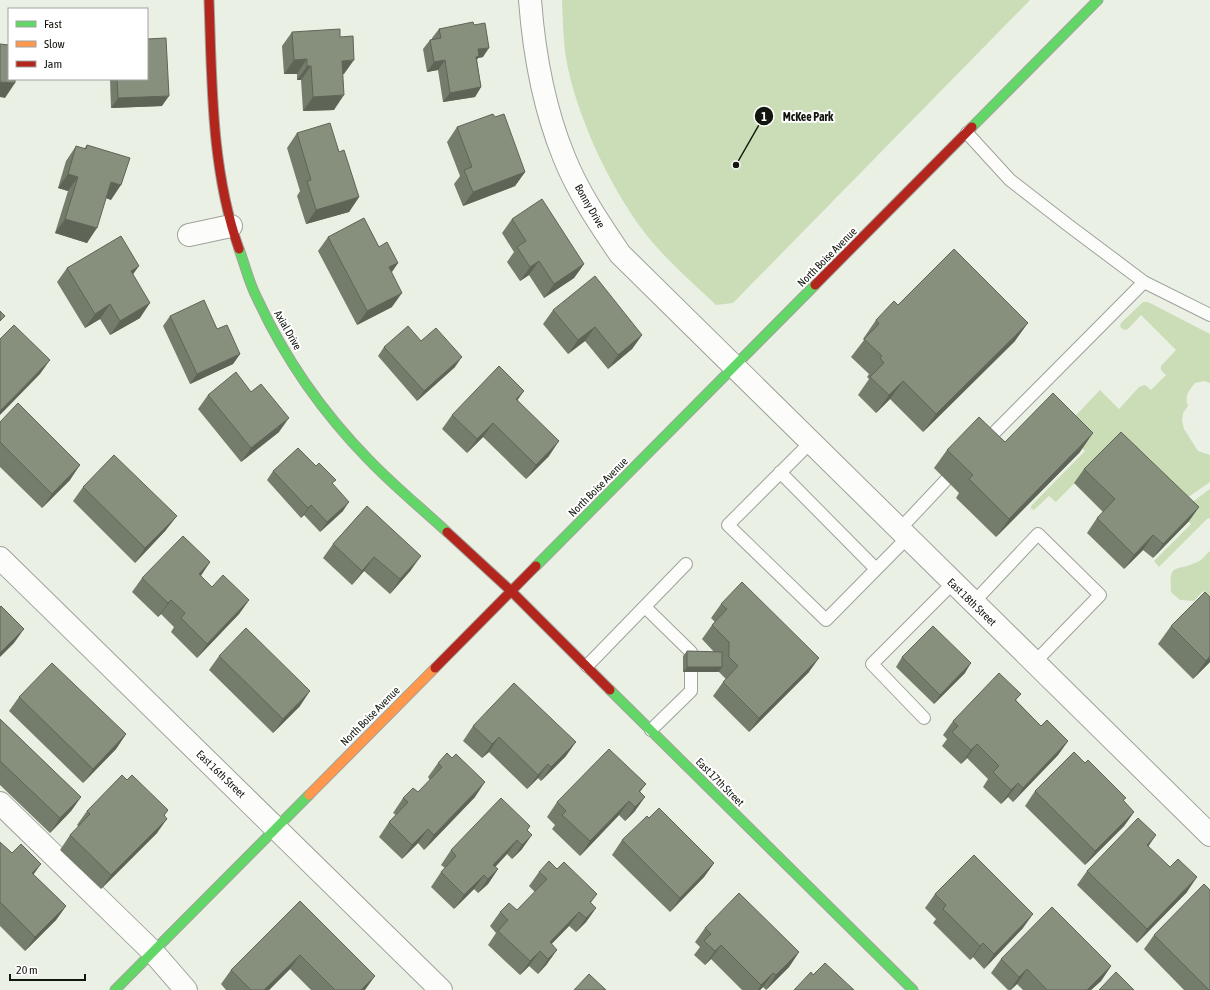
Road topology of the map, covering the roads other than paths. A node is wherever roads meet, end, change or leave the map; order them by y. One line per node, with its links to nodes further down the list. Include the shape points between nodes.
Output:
1 (209, 0): 5 (street, Axial Drive, via 212,85 221,177)
2 (530, 0): 9 (street, Bonny Drive, via 533,41 547,102 564,156 580,190 620,254)
3 (1098, 0): 4 (street, North Boise Avenue)
4 (967, 133): 7 (lane, via 1010,180); 9 (street, North Boise Avenue)
5 (231, 226): 6 (street); 19 (street, Axial Drive, via 259,304 283,347 333,420 369,460)
6 (189, 235)
7 (1144, 282): 8 (lane); 11 (lane)
8 (1210, 315)
9 (734, 368): 10 (street, East 18th Street); 19 (street, North Boise Avenue)
10 (810, 443): 12 (lane); 14 (street, East 18th Street)
11 (979, 448)
12 (780, 472): 17 (lane); 17 (lane, via 728,525 826,620)
13 (946, 480): 14 (lane)
14 (903, 534): 17 (lane); 18 (street, East 18th Street)
15 (0, 558): 27 (street, East 16th Street)
16 (686, 564): 21 (lane)
17 (876, 569)
18 (952, 583): 20 (street, East 18th Street); 24 (lane, via 872,664)
19 (511, 591): 23 (street, East 17th Street); 27 (street, North Boise Avenue)
20 (973, 602): 22 (street, East 18th Street); 22 (lane, via 1038,534 1100,595)
21 (645, 607): 23 (lane); 25 (lane, via 691,652 691,691)
22 (1034, 663): 28 (street, East 18th Street)
23 (587, 666): 25 (street, East 17th Street)
24 (924, 718)
25 (651, 730): 33 (street, East 17th Street)
26 (0, 803): 29 (street)
27 (276, 828): 29 (street, North Boise Avenue); 32 (street, East 16th Street)
28 (1210, 835)
29 (153, 952): 30 (street, North Boise Avenue); 31 (street)
30 (115, 990)
31 (186, 990)
32 (441, 990)
33 (913, 990)

